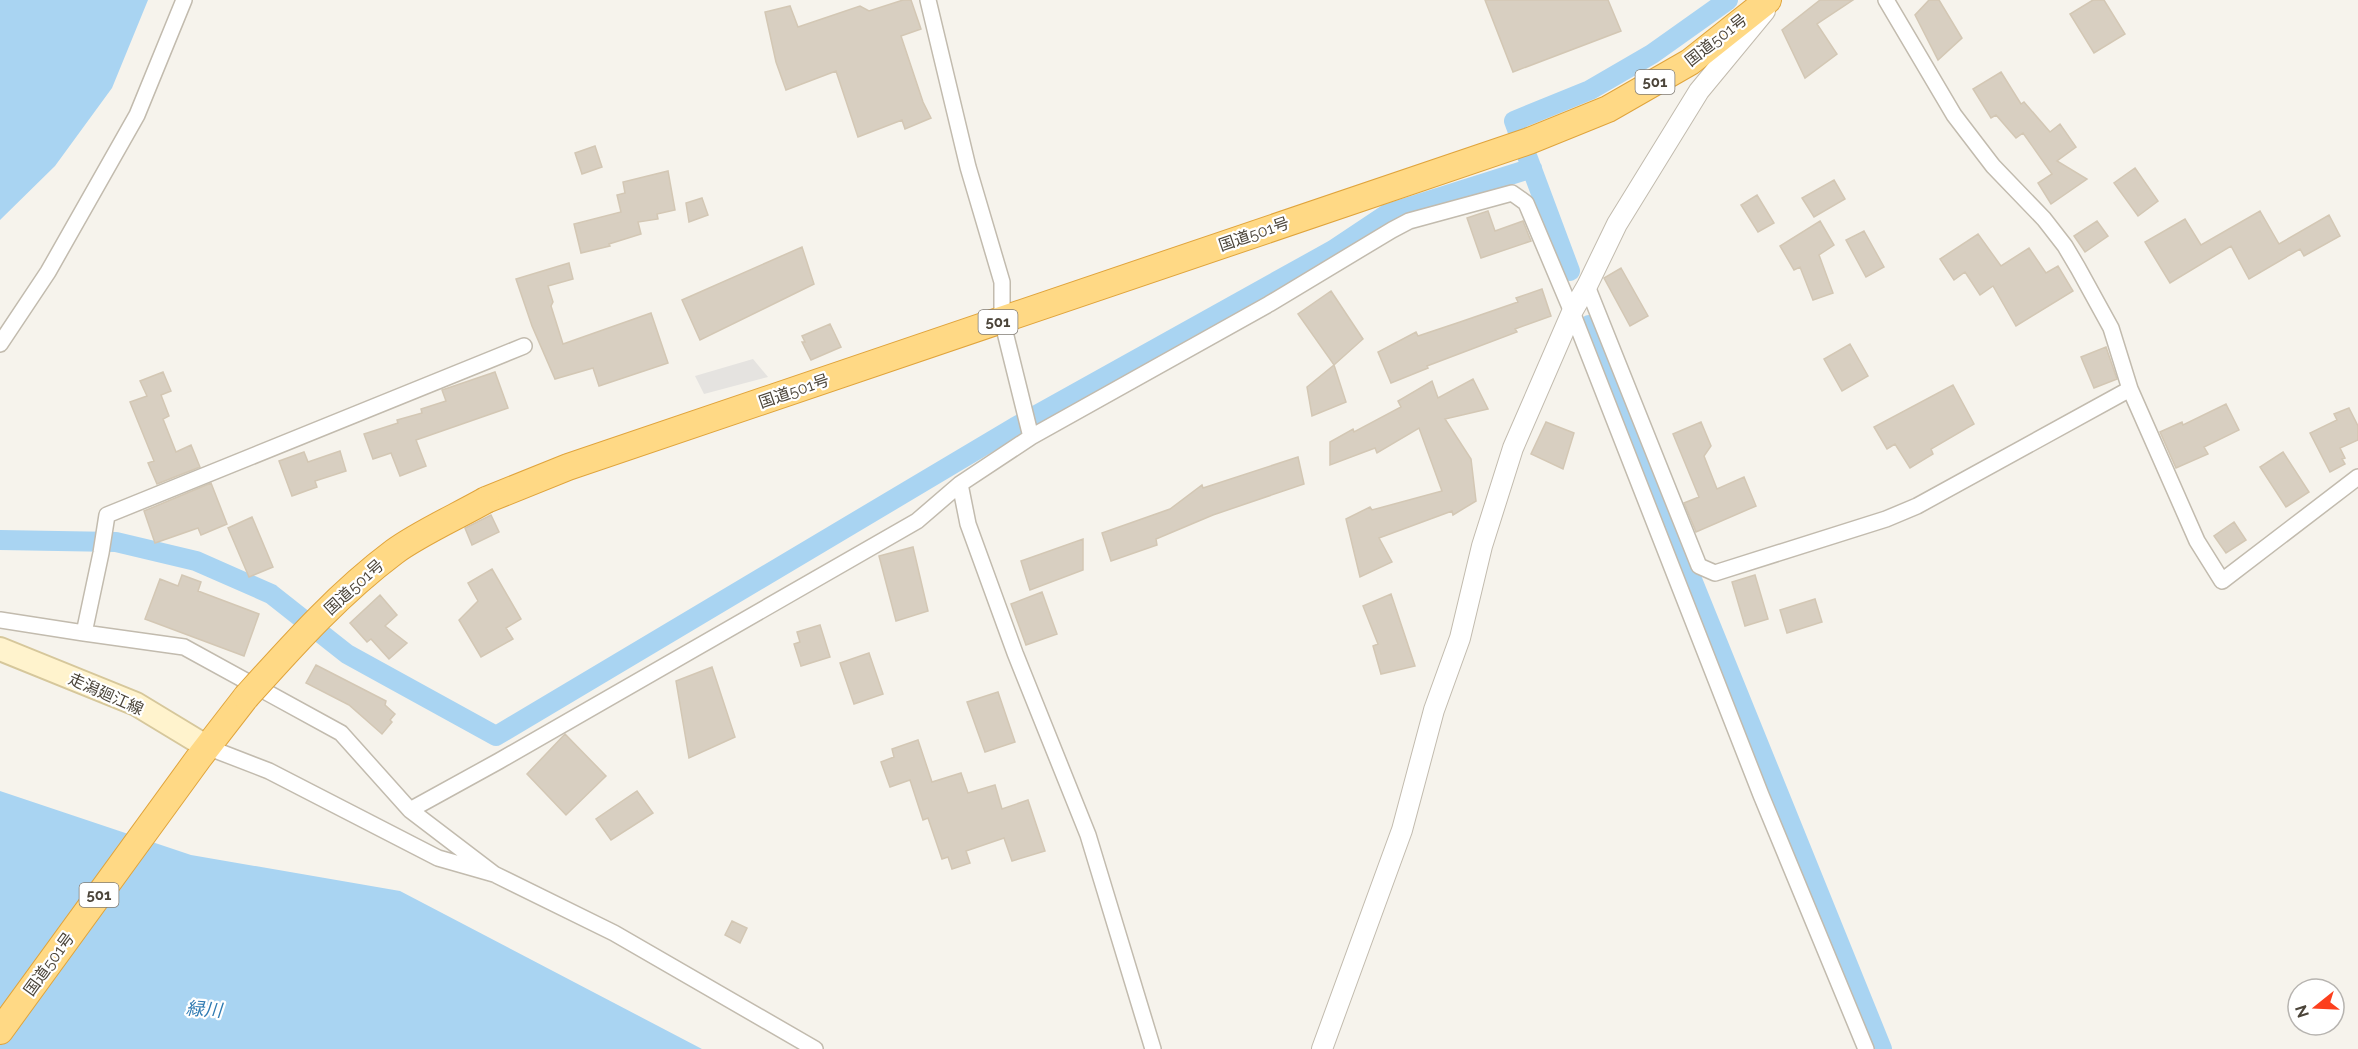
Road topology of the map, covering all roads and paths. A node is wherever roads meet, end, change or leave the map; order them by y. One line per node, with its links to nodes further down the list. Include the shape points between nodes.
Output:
1 (184, 0): 9 (street, via 137,115 48,272)
2 (928, 0): 8 (street, via 968,167 1002,282)
3 (1768, 0): 8 (highway, 国道501号 / 501, via 1690,62 1608,109 1520,144)
4 (1774, 0): 6 (street, via 1699,91 1617,224)
5 (1886, 0): 11 (street, via 1954,115 1993,166 2065,246 2111,328)
6 (1587, 286): 7 (street); 11 (street, via 1699,566 1715,573 1917,506)
7 (1572, 312): 12 (street, via 1526,203 1512,194 1409,220 1269,304); 24 (street, via 1513,448 1402,830); 25 (street, via 1761,795)
8 (1002, 320): 12 (street); 18 (highway, 国道501号 / 501, bridge, via 568,467 486,500 395,551 349,590 304,632)
9 (0, 345)
10 (524, 346): 16 (street, via 107,515)
11 (2130, 390): 13 (street, via 2197,542 2222,581)
12 (1028, 426): 14 (street)
13 (2358, 477)
14 (960, 484): 19 (street, via 917,521); 23 (street, via 968,524 1015,653 1088,834)
15 (0, 620): 16 (street)
16 (84, 633): 19 (street, via 184,647 341,733)
17 (0, 649): 18 (main road, 走潟廻江線, via 136,704)
18 (203, 753): 20 (street, via 269,771 438,858); 21 (highway, 国道501号 / 501)
19 (410, 810): 20 (street)
20 (494, 874): 22 (street, via 614,933)
21 (0, 1031)
22 (815, 1049)
23 (1153, 1049)
24 (1322, 1049)
25 (1866, 1049)

